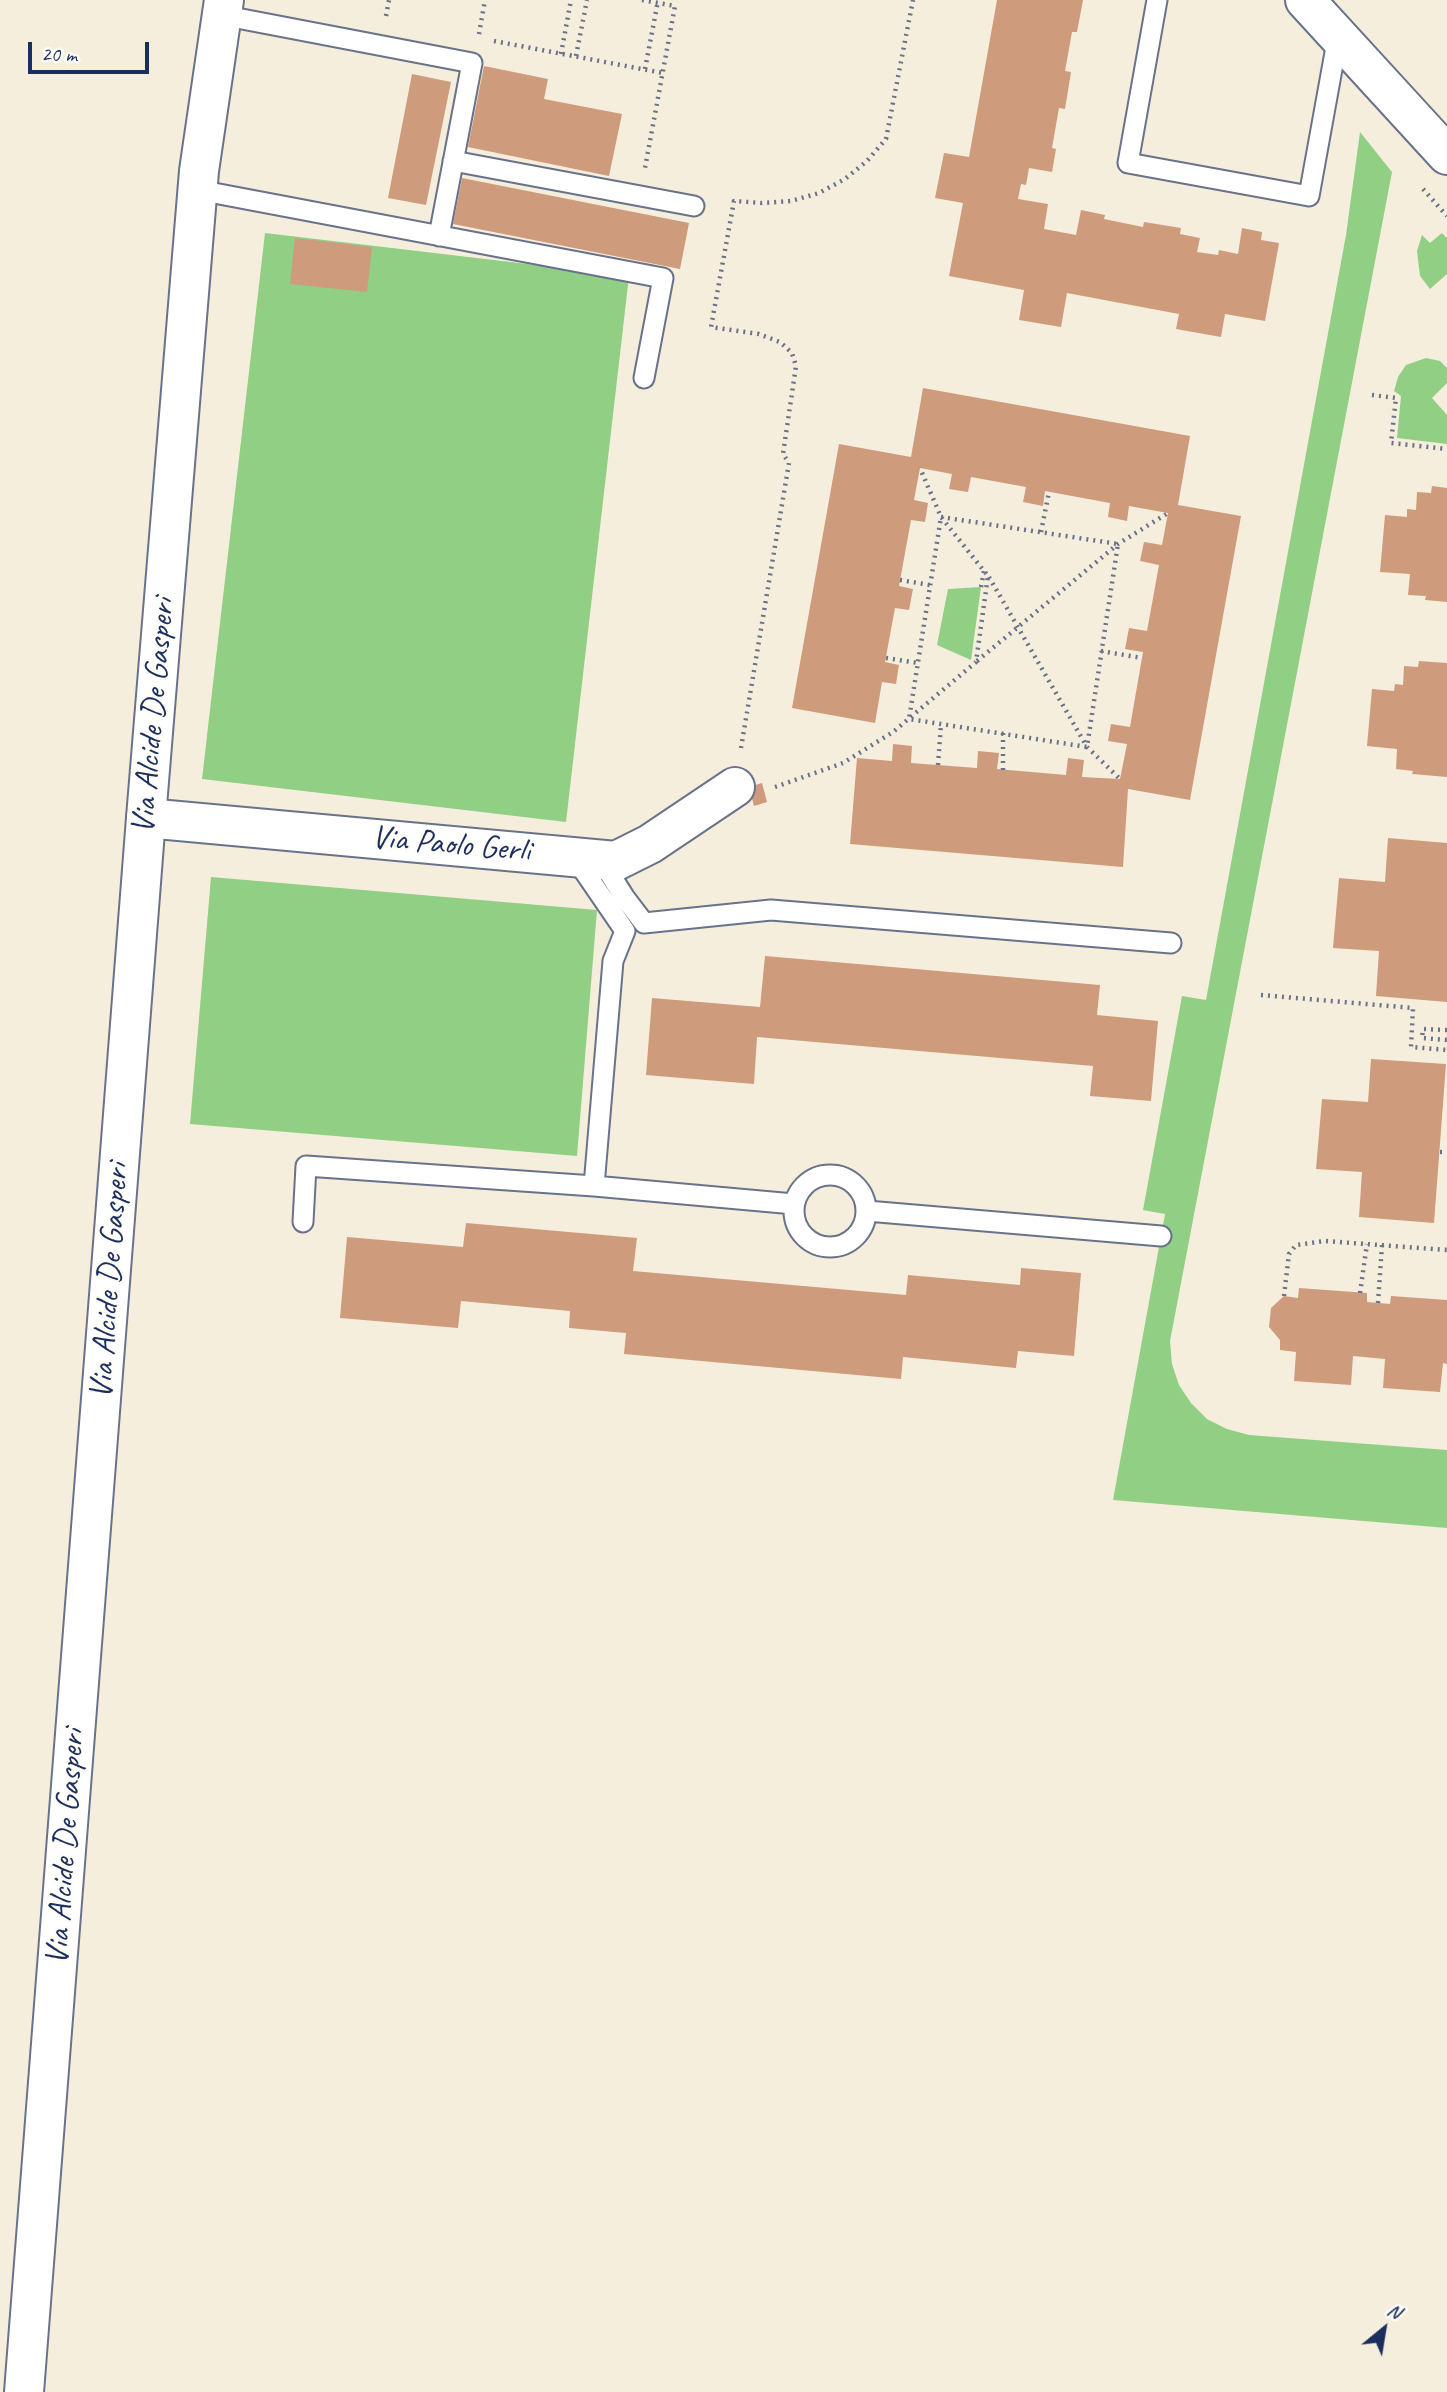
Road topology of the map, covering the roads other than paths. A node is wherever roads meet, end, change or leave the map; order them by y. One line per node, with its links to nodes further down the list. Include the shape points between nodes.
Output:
1 (1157, 0): 4 (lane, via 1128,163 1310,196)
2 (1305, 0): 4 (street)
3 (223, 8): 6 (lane, via 472,63); 7 (street, Via Alcide De Gasperi)
4 (1338, 36): 5 (street)
5 (1447, 155)
6 (453, 161): 8 (lane); 9 (lane)
7 (198, 180): 9 (lane); 12 (street, Via Alcide De Gasperi)
8 (694, 206)
9 (439, 236): 10 (lane, via 663,278)
10 (645, 378)
11 (735, 787): 13 (street, Via Paolo Gerli, via 650,844 616,861)
12 (146, 818): 13 (street, Via Paolo Gerli); 22 (street, Via Alcide De Gasperi)
13 (588, 858): 14 (lane); 15 (lane)
14 (644, 923): 15 (lane); 16 (lane, via 771,910)
15 (625, 931): 17 (lane, via 612,961)
16 (1171, 943)
17 (594, 1186): 18 (lane); 20 (lane, via 306,1166)
18 (794, 1205): 19 (lane, via 801,1188 815,1177 833,1175 850,1181 862,1194); 19 (lane, via 794,1222 803,1237 818,1246 835,1248 852,1242 863,1228)
19 (867, 1211): 21 (lane)
20 (303, 1222)
21 (1161, 1236)
22 (24, 2392)

